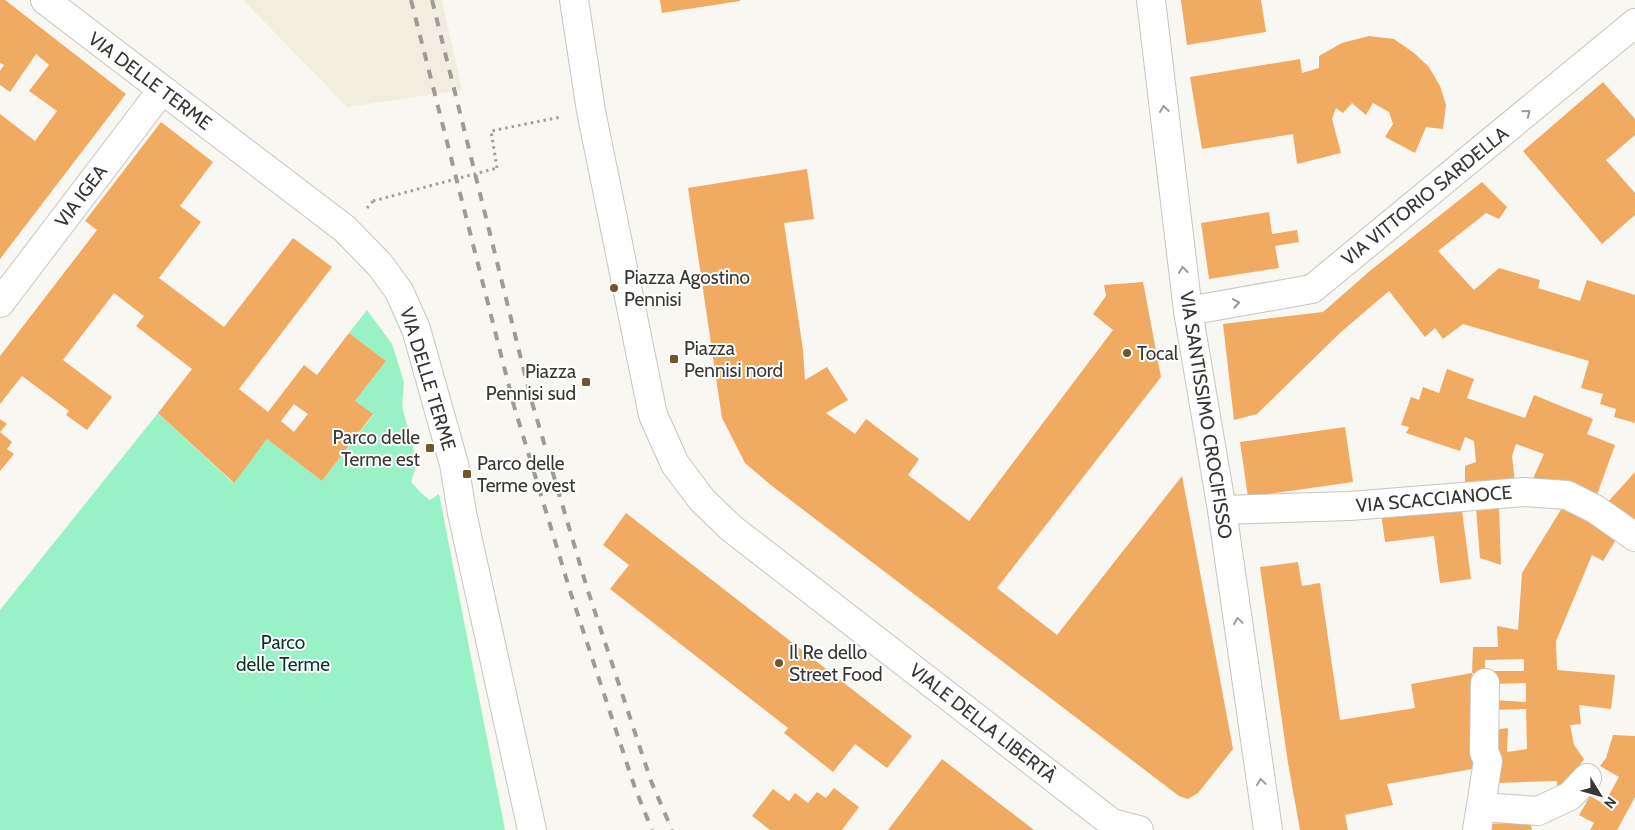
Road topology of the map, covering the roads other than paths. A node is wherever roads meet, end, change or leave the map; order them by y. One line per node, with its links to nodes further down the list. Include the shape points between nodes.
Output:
1 (45, 0): 5 (street, VIA DELLE TERME)
2 (574, 0): 13 (street, VIALE DELLA LIBERTÀ, via 591,111 653,415 675,464 702,500 731,528)
3 (1151, 0): 7 (street, VIA SANTISSIMO CROCIFISSO, one-way to 3)
4 (1635, 24): 7 (street, VIA VITTORIO SARDELLA, one-way to 4, via 1312,289)
5 (162, 90): 6 (street, VIA IGEA); 14 (street, VIA DELLE TERME, via 345,229 380,265 398,291 416,329 454,464)
6 (0, 303)
7 (1188, 311): 8 (street, VIA SANTISSIMO CROCIFISSO)
8 (1222, 510): 9 (street, VIA SCACCIANOCE, via 1350,506 1524,492 1567,495 1595,509); 16 (street, VIA SANTISSIMO CROCIFISSO, one-way to 8)
9 (1635, 537)
10 (1485, 683): 12 (street, via 1484,752 1488,761)
11 (1587, 778): 12 (street, via 1570,796 1538,810)
12 (1480, 818)
13 (1115, 827): 15 (street)
14 (532, 830)
15 (1139, 830)
16 (1268, 830)

